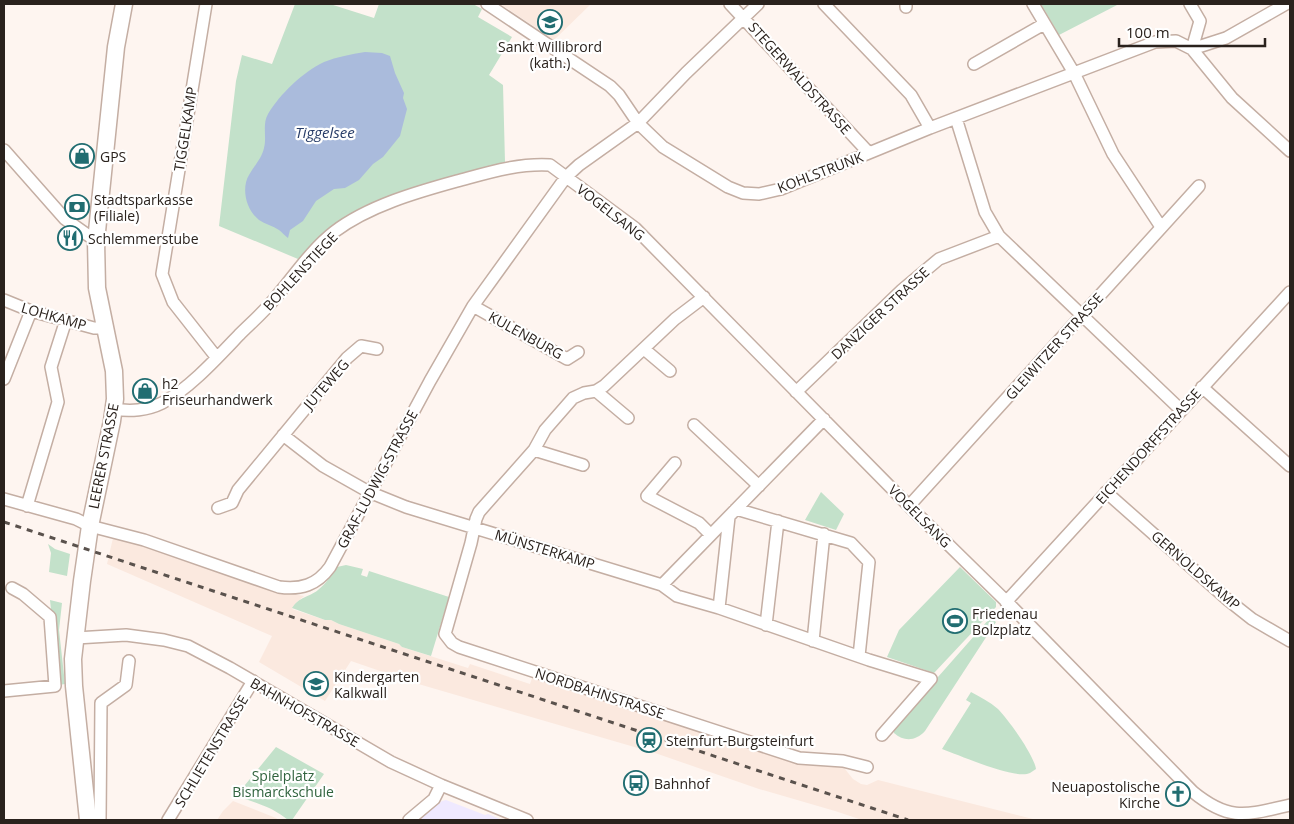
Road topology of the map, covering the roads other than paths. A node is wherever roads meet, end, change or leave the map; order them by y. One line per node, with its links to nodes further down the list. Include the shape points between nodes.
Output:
1 (124, 4): 25 (street, LEERER STRASSE, via 116,47)
2 (206, 4): 37 (street, TIGGELKAMP, via 162,274 173,302)
3 (487, 4): 16 (street, KOHLSTRUNK, via 610,86)
4 (730, 4): 10 (street, STEGERWALDSTRASSE)
5 (758, 4): 10 (street)
6 (824, 4): 17 (street, via 910,95)
7 (1033, 4): 11 (street)
8 (1190, 4): 12 (street, via 1200,21)
9 (1286, 4): 12 (street, via 1226,38)
10 (743, 16): 16 (street); 20 (street, STEGERWALDSTRASSE)
11 (1044, 24): 13 (street); 14 (street)
12 (1192, 49): 14 (street, KOHLSTRUNK, via 1176,41 1155,42); 19 (street, via 1232,98)
13 (974, 64)
14 (1074, 73): 15 (street, KOHLSTRUNK); 23 (street, via 1113,154)
15 (956, 118): 17 (street, KOHLSTRUNK); 24 (street, via 985,212)
16 (638, 124): 20 (street, KOHLSTRUNK, via 663,147 743,193 759,194 781,189); 21 (street, via 579,164)
17 (930, 128): 20 (street, KOHLSTRUNK)
18 (4, 150): 25 (street, via 65,220)
19 (1290, 151)
20 (869, 153)
21 (566, 177): 27 (street, VOGELSANG, via 635,228); 29 (street, GRAF-LUDWIG-STRASSE); 37 (street, BOHLENSTIEGE, via 550,165 498,169 424,190 350,222 321,244)
22 (1199, 186): 23 (street, GLEIWITZER STRASSE)
23 (1161, 227): 31 (street, GLEIWITZER STRASSE)
24 (1000, 236): 31 (street); 42 (street, DANZIGER STRASSE, via 939,259)
25 (96, 241): 33 (street, LEERER STRASSE, via 97,288)
26 (1290, 292): 40 (street, EICHENDORFFSTRASSE)
27 (704, 297): 35 (street); 42 (street, VOGELSANG)
28 (4, 300): 30 (street, LOHKAMP)
29 (473, 306): 36 (street, KULENBURG, via 567,359); 54 (street, GRAF-LUDWIG-STRASSE)
30 (31, 311): 32 (street, LOHKAMP); 39 (street)
31 (1082, 315): 44 (street); 58 (street, GLEIWITZER STRASSE)
32 (66, 320): 33 (street, LOHKAMP); 57 (street, via 52,367 58,402)
33 (106, 328): 43 (street, LEERER STRASSE, via 114,371)
34 (377, 348): 48 (street, JUTEWEG, via 361,346 347,358)
35 (644, 349): 38 (street); 41 (street)
36 (578, 352)
37 (217, 358): 43 (street, BOHLENSTIEGE, via 162,403 139,410)
38 (670, 371)
39 (4, 379)
40 (1202, 387): 44 (street, EICHENDORFFSTRASSE); 52 (street)
41 (596, 391): 45 (street); 49 (street, NORDBAHNSTRASSE, via 573,398 545,430)
42 (796, 392): 46 (street, VOGELSANG)
43 (114, 409): 62 (street, LEERER STRASSE)
44 (1181, 410): 55 (street, EICHENDORFFSTRASSE)
45 (628, 418)
46 (824, 419): 53 (street); 58 (street, VOGELSANG)
47 (694, 425): 53 (street)
48 (283, 435): 54 (street, via 323,466); 59 (street, JUTEWEG, via 238,490 232,503)
49 (534, 450): 51 (street); 63 (street, NORDBAHNSTRASSE, via 480,512)
50 (675, 463): 64 (street, via 647,496 700,523)
51 (583, 465)
52 (1290, 466)
53 (759, 486): 60 (street)
54 (369, 492): 62 (street, GRAF-LUDWIG-STRASSE, via 326,572 303,587 287,588 245,576 144,540); 63 (street, MÜNSTERKAMP)
55 (1106, 492): 68 (street, EICHENDORFFSTRASSE); 73 (street, GERNOLDSKAMP, via 1252,619)
56 (4, 499): 57 (street, GRAF-LUDWIG-STRASSE)
57 (26, 506): 62 (street, GRAF-LUDWIG-STRASSE, via 76,519)
58 (909, 506): 68 (street, VOGELSANG)
59 (218, 508)
60 (732, 513): 61 (street); 64 (street); 69 (street)
61 (778, 521): 65 (street); 70 (street)
62 (90, 526): 71 (street, LEERER STRASSE)
63 (474, 528): 66 (street, MÜNSTERKAMP); 79 (street, NORDBAHNSTRASSE, via 445,629 452,643 799,758 843,761)
64 (710, 534): 66 (street)
65 (824, 534): 72 (street); 74 (street, via 851,543 869,562)
66 (662, 585): 69 (street, MÜNSTERKAMP, via 677,596)
67 (12, 588): 77 (street, via 24,594 50,617 55,686)
68 (1006, 602): 81 (street, VOGELSANG, via 1201,799 1217,809 1236,814)
69 (719, 608): 70 (street, MÜNSTERKAMP)
70 (766, 624): 72 (street, MÜNSTERKAMP)
71 (76, 638): 76 (street, BAHNHOFSTRASSE, via 126,635 176,643 206,654); 82 (street, LEERER STRASSE, via 74,686)
72 (813, 641): 74 (street, MÜNSTERKAMP)
73 (1290, 641)
74 (859, 656): 78 (street, MÜNSTERKAMP, via 931,679)
75 (129, 660): 83 (street, via 126,685 101,703)
76 (253, 681): 80 (street, BAHNHOFSTRASSE, via 391,762); 84 (street, SCHLIETENSTRASSE)
77 (4, 691)
78 (882, 735)
79 (867, 767)
80 (441, 785): 85 (street, via 434,799); 86 (street, BAHNHOFSTRASSE)
81 (1290, 805)
82 (88, 820)
83 (100, 820)
84 (168, 820)
85 (409, 820)
86 (527, 820)

